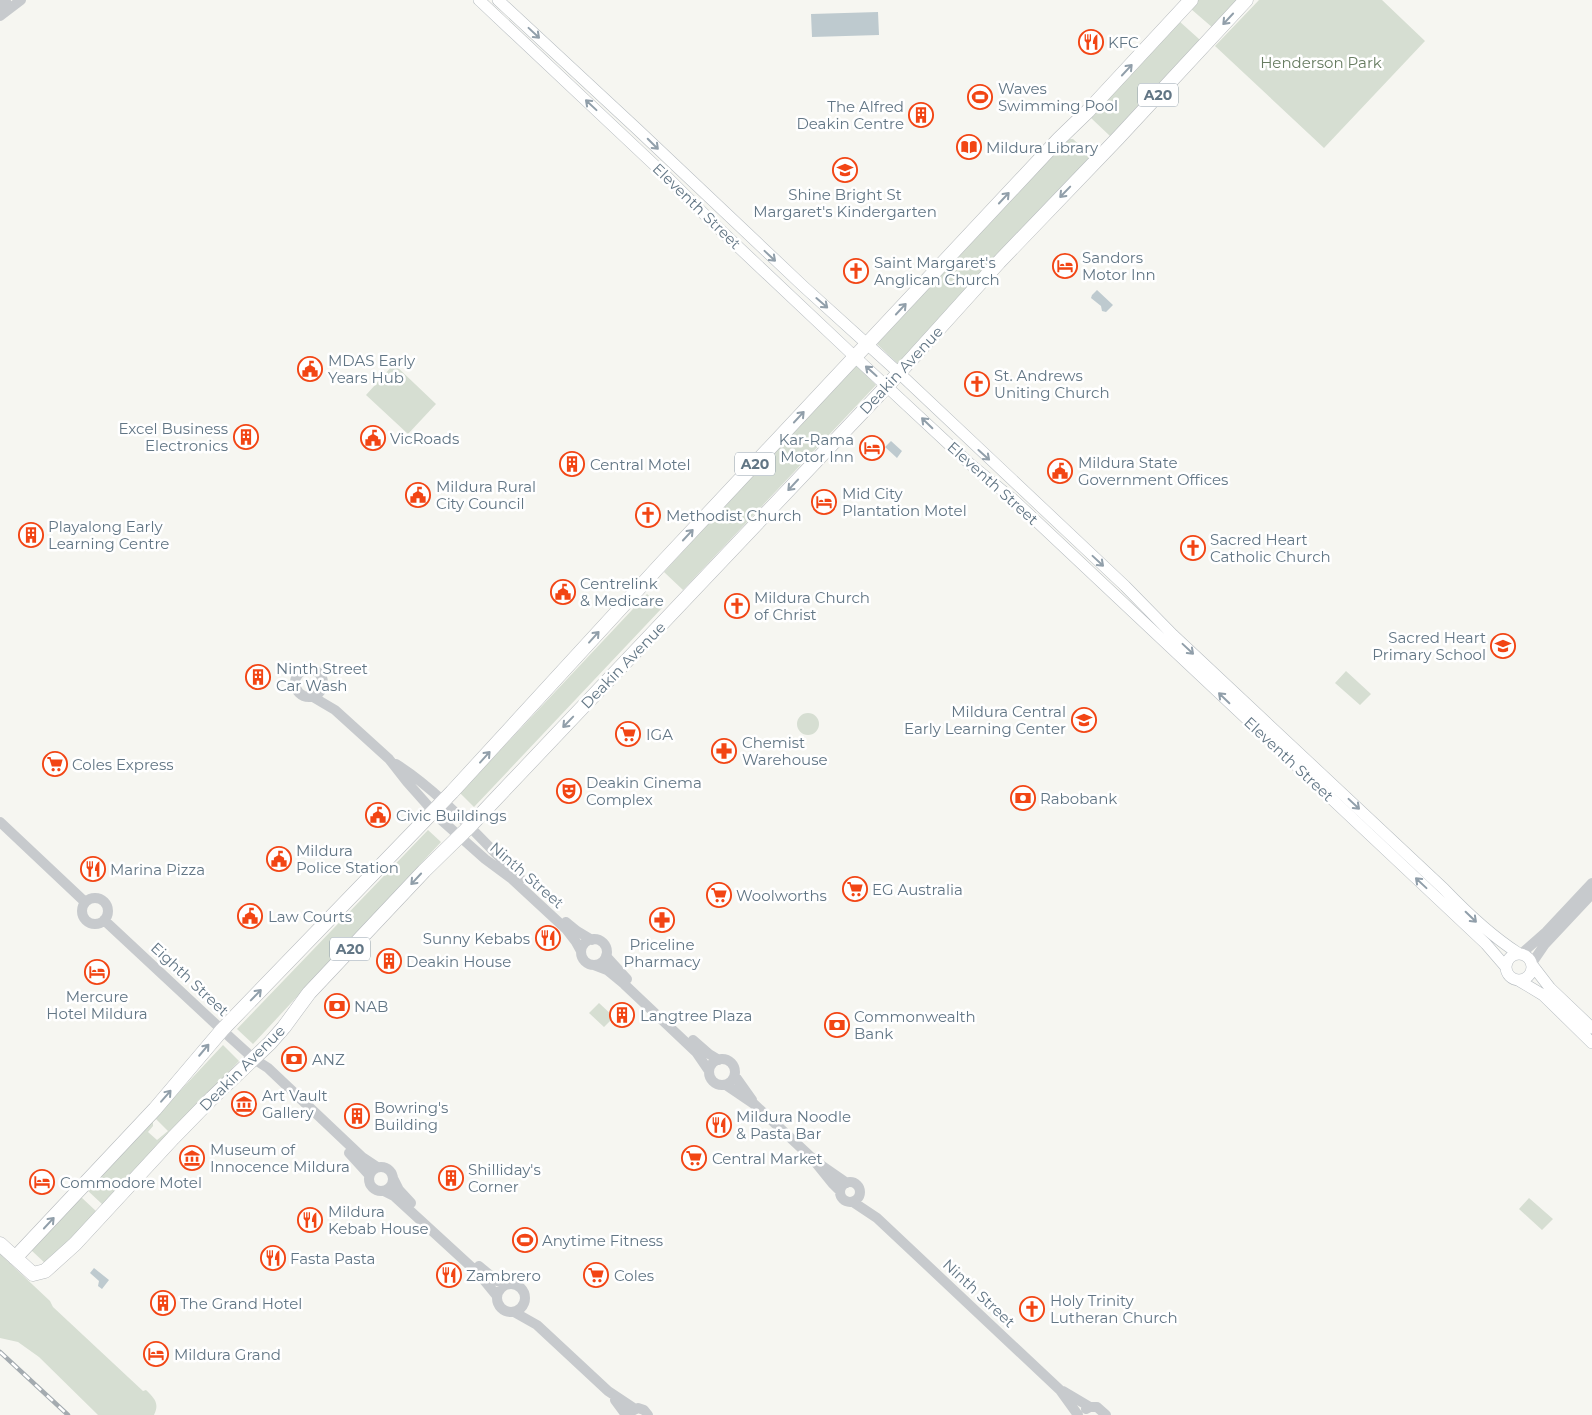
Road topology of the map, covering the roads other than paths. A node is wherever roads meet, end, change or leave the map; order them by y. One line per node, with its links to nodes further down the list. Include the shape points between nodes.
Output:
1 (6, 0): 8 (street)
2 (21, 0): 3 (street); 9 (street)
3 (26, 0)
4 (479, 0): 11 (main road, Eleventh Street, one-way to 4)
5 (498, 0): 10 (main road, Eleventh Street, one-way to 10)
6 (1191, 0): 10 (highway, A20, one-way to 6)
7 (1246, 0): 12 (highway, Deakin Avenue / A20, one-way to 12)
8 (0, 8)
9 (0, 16)
10 (866, 344): 11 (highway, A20); 12 (main road, Eleventh Street)
11 (855, 357): 13 (main road, Eleventh Street, one-way to 11); 18 (highway, A20, one-way to 11)
12 (899, 373): 13 (highway, Deakin Avenue / A20); 17 (main road, Eleventh Street, one-way to 17, via 1118,580)
13 (887, 386): 17 (main road, Eleventh Street, one-way to 13); 20 (highway, Deakin Avenue / A20, one-way to 20)
14 (323, 682): 15 (street, via 322,690); 15 (street, via 320,674 312,670 298,676 299,692); 16 (street, Ninth Street)
15 (313, 697): 16 (street, Ninth Street)
16 (335, 710): 18 (street, Ninth Street)
17 (1276, 739): 27 (main road, Eleventh Street, one-way to 27, via 1489,934); 31 (main road, Eleventh Street, one-way to 17)
18 (438, 806): 20 (street, Ninth Street); 34 (highway, A20, one-way to 18)
19 (0, 822): 23 (street)
20 (464, 832): 25 (street, Ninth Street, via 569,924); 26 (street, Ninth Street, via 485,859 506,874 566,930); 36 (highway, Deakin Avenue / A20, one-way to 36, via 309,993 284,1027)
21 (1592, 883): 27 (street, via 1546,932)
22 (1592, 894): 29 (street, via 1545,944)
23 (85, 902): 24 (street, via 82,909 86,920 97,924); 24 (street, via 96,897 104,901 108,908)
24 (104, 920): 34 (street, Eighth Street)
25 (592, 940): 26 (street, via 585,943); 28 (street, via 603,943)
26 (581, 951): 30 (street, via 585,961)
27 (1520, 954): 29 (main road, via 1528,957); 31 (main road, via 1511,956)
28 (606, 956): 30 (street); 37 (street, via 694,1042)
29 (1532, 964): 32 (main road, via 1530,975); 33 (main road, via 1550,988)
30 (594, 965): 38 (street, via 607,970 624,984 696,1052)
31 (1505, 966): 32 (main road, via 1509,976)
32 (1518, 980): 35 (main road, via 1543,994)
33 (1592, 1028)
34 (222, 1030): 36 (street, Eighth Street); 51 (highway, A20, one-way to 34, via 155,1109)
35 (1592, 1043)
36 (254, 1059): 43 (street, Eighth Street); 44 (street, Eighth Street, via 353,1156); 51 (highway, Deakin Avenue / A20, via 212,1098 75,1244 46,1270 33,1274)
37 (719, 1060): 38 (street); 39 (street, via 731,1063)
38 (709, 1071): 40 (street, via 712,1082)
39 (735, 1076): 40 (street); 41 (street)
40 (726, 1085): 41 (street)
41 (754, 1104): 42 (street)
42 (812, 1158): 46 (street); 48 (street)
43 (377, 1167): 44 (street); 45 (street, via 390,1170)
44 (369, 1176): 47 (street, via 371,1187)
45 (394, 1180): 47 (street); 52 (street, via 405,1197 426,1217 485,1271)
46 (848, 1183): 48 (street); 49 (street, via 857,1185 860,1191)
47 (384, 1191): 53 (street, via 394,1196 479,1274)
48 (840, 1191): 49 (street, via 845,1200)
49 (856, 1199): 57 (street, Ninth Street)
50 (0, 1244): 51 (highway, A20)
51 (15, 1258)
52 (506, 1284): 53 (street); 54 (street, via 522,1288)
53 (497, 1296): 55 (street, via 503,1310)
54 (525, 1302): 55 (street); 56 (street)
55 (514, 1312): 56 (street)
56 (537, 1325): 59 (street)
57 (1060, 1390): 58 (street, Ninth Street); 61 (street, Ninth Street)
58 (1090, 1407): 61 (street); 62 (street, Ninth Street, via 1100,1409)
59 (630, 1413): 60 (street, via 644,1410)
60 (648, 1415)
61 (1079, 1415)
62 (1106, 1415)

